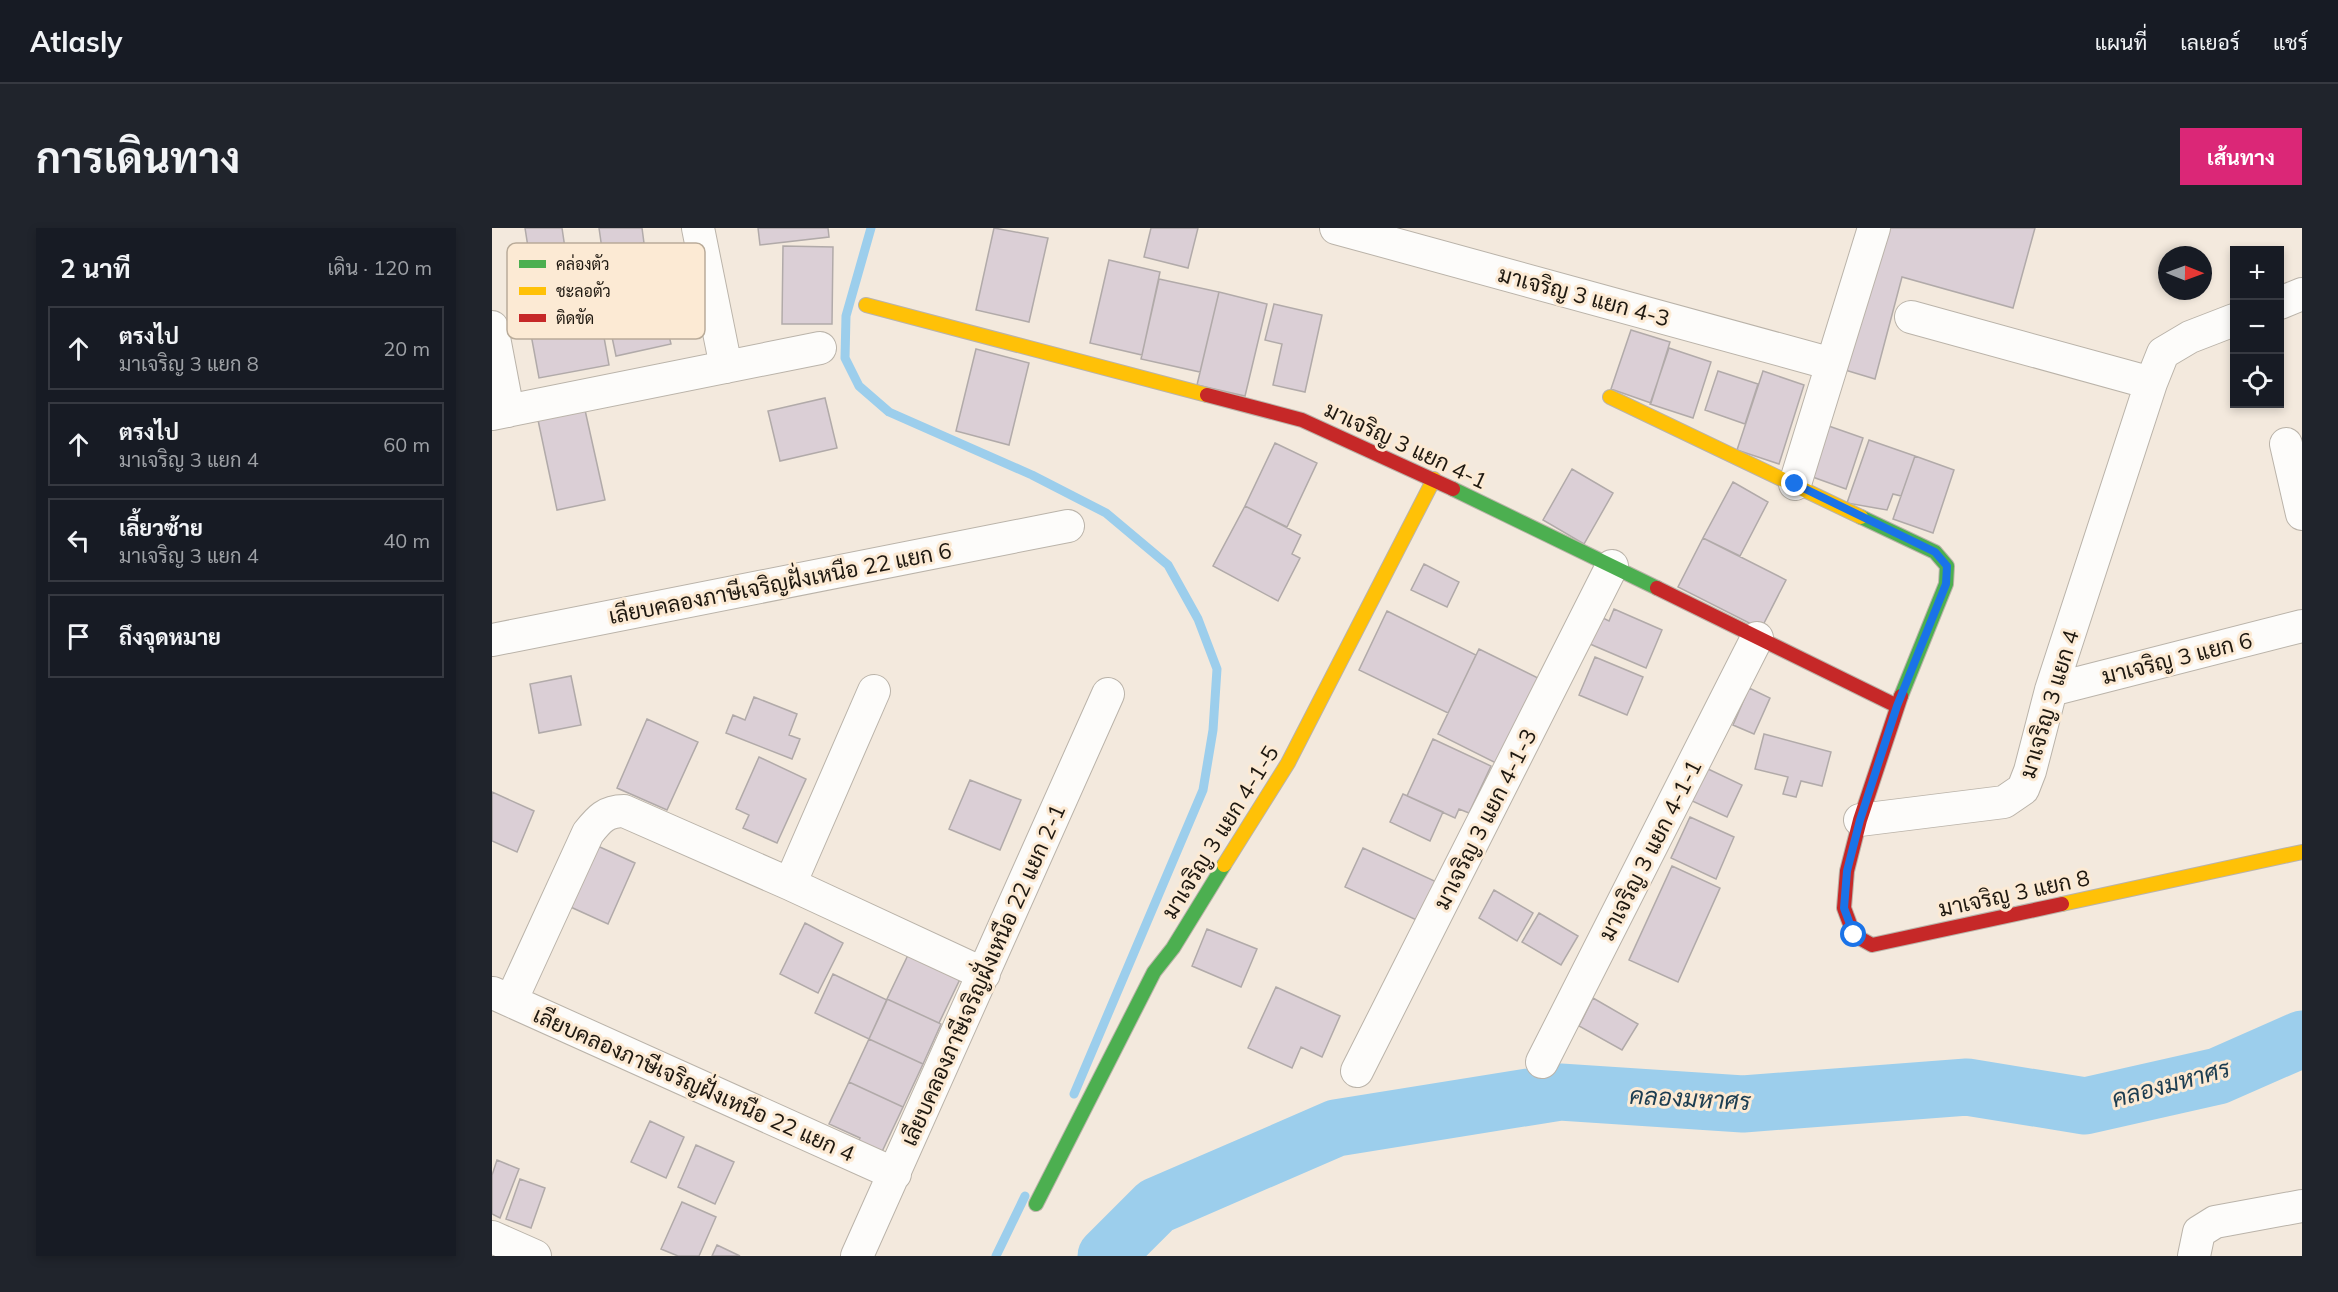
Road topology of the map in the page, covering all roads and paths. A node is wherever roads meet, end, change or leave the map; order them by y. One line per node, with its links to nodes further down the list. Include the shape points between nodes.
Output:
1 (698, 228): 4 (street)
2 (1335, 228): 13 (street, มาเจริญ 3 แยก 4-3)
3 (1874, 228): 13 (street)
4 (701, 243)
5 (705, 263): 14 (street)
6 (2302, 294): 7 (street)
7 (2284, 301)
8 (866, 305): 19 (street, มาเจริญ 3 แยก 4-1, via 1302,420)
9 (1911, 317): 15 (street)
10 (2230, 322): 15 (street, มาเจริญ 3 แยก 4, via 2190,337 2163,353)
11 (492, 327): 17 (street)
12 (820, 348): 14 (street)
13 (1832, 364): 20 (street)
14 (726, 367): 17 (street)
15 (2151, 383): 27 (street, มาเจริญ 3 แยก 4)
16 (1610, 397): 20 (street)
17 (500, 412)
18 (2286, 444): 21 (street)
19 (1434, 479): 23 (street, มาเจริญ 3 แยก 4-1); 39 (street, มาเจริญ 3 แยก 4-1-5, via 1288,764 1154,972)
20 (1795, 484): 30 (street, via 1935,552 1947,566 1946,584)
21 (2302, 514)
22 (1068, 526): 26 (street, เลียบคลองภาษีเจริญฝั่งเหนือ 22 แยก 6)
23 (1612, 566): 25 (street, มาเจริญ 3 แยก 4-1); 37 (street, มาเจริญ 3 แยก 4-1-3)
24 (2302, 626): 27 (street, มาเจริญ 3 แยก 6)
25 (1757, 638): 30 (street, มาเจริญ 3 แยก 4-1); 36 (street, มาเจริญ 3 แยก 4-1-1)
26 (492, 640)
27 (2051, 690): 31 (street, มาเจริญ 3 แยก 4, via 2030,771 2022,789 2004,802)
28 (874, 691): 33 (street)
29 (1108, 694): 34 (street, เลียบคลองภาษีเจริญฝั่งเหนือ 22 แยก 2-1)
30 (1897, 706): 31 (street)
31 (1860, 820): 32 (street, มาเจริญ 3 แยก 8, via 1847,871 1844,908 1854,935 1872,945)
32 (2302, 852)
33 (790, 884): 34 (street); 35 (street, via 624,811 611,811 598,819 588,833)
34 (984, 974): 38 (street, เลียบคลองภาษีเจริญฝั่งเหนือ 22 แยก 2-1)
35 (501, 997): 38 (street, เลียบคลองภาษีเจริญฝั่งเหนือ 22 แยก 4)
36 (1542, 1062)
37 (1357, 1071)
38 (895, 1174): 43 (street, เลียบคลองภาษีเจริญฝั่งเหนือ 22 แยก 2-1)
39 (1036, 1204)
40 (2302, 1206): 44 (street, via 2215,1222 2199,1232)
41 (492, 1237): 42 (street)
42 (535, 1256)
43 (857, 1256)
44 (2194, 1256)

